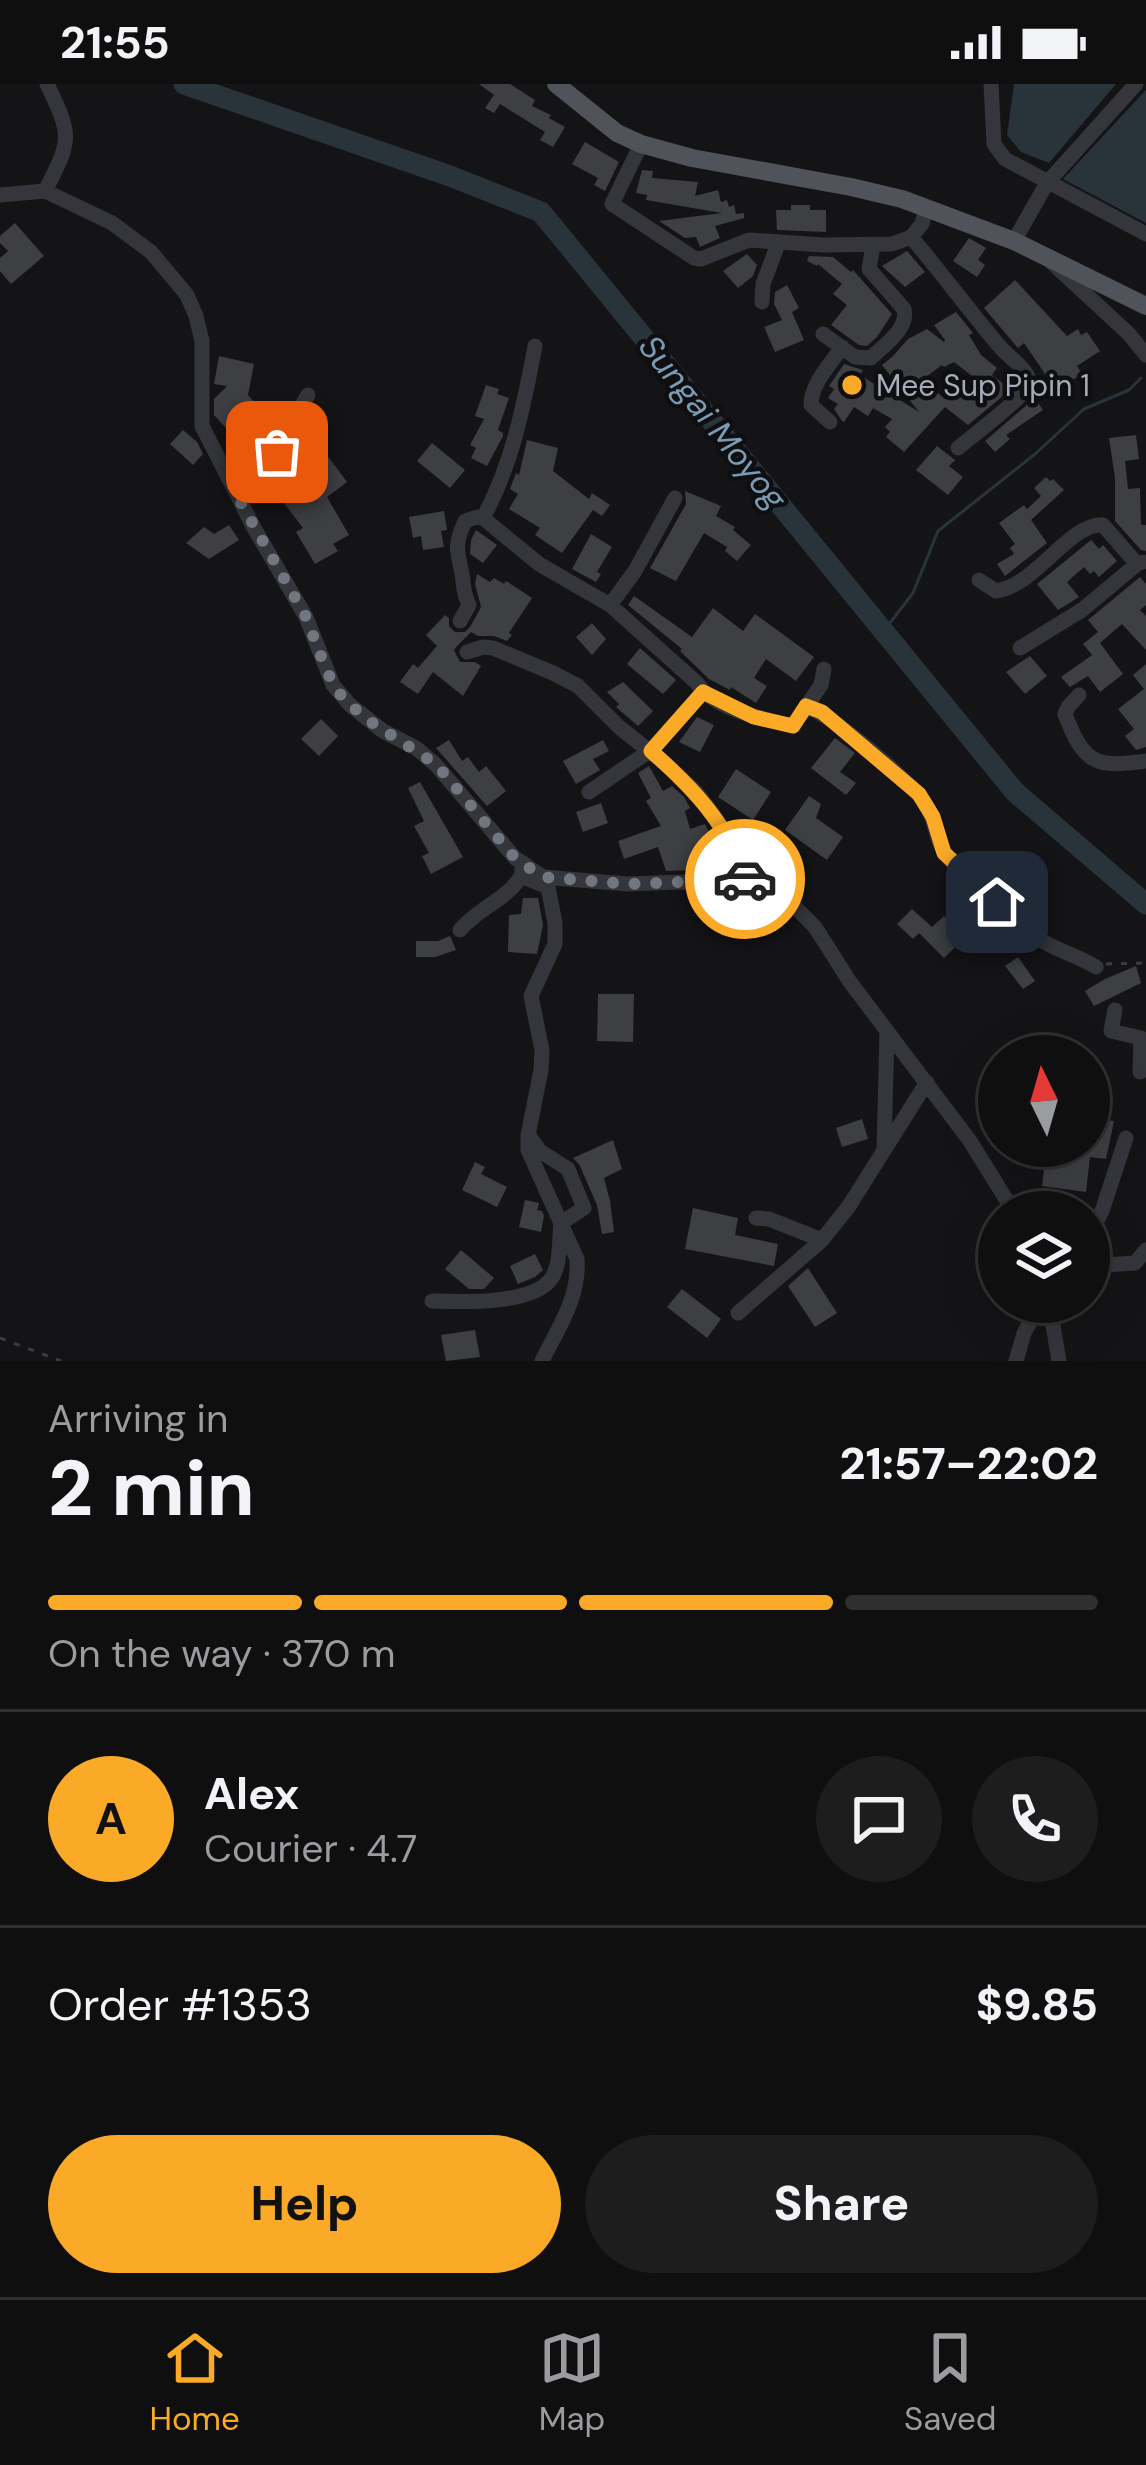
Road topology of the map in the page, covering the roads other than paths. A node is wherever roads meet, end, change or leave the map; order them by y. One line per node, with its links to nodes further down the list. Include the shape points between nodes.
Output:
1 (47, 84): 7 (street, via 67,141)
2 (556, 84): 5 (main road)
3 (992, 84): 6 (street, via 994,144)
4 (1136, 84): 6 (street)
5 (641, 144): 9 (main road); 13 (street, via 612,204 694,258 749,240)
6 (1047, 183): 10 (street); 12 (street)
7 (45, 191): 8 (street); 26 (street, via 112,223 151,252 188,296 202,341 202,426)
8 (0, 195)
9 (926, 208): 11 (street); 12 (main road)
10 (1146, 234)
11 (911, 237): 14 (street); 24 (street, via 1029,382)
12 (1014, 241): 15 (main road)
13 (778, 244): 14 (street); 16 (street)
14 (873, 246): 20 (street, via 869,269 907,316 871,358)
15 (1045, 256): 17 (main road); 21 (street)
16 (762, 302)
17 (1146, 306)
18 (823, 334): 20 (street)
19 (535, 346): 27 (street, via 510,459)
20 (842, 347): 23 (street, via 810,398)
21 (1146, 356)
22 (308, 395): 26 (street, via 261,482)
23 (830, 422)
24 (958, 448)
25 (675, 498): 30 (street)
26 (240, 501): 41 (street, via 342,697 436,764)
27 (483, 518): 30 (street, via 550,572); 31 (street, via 465,521 456,543 469,605)
28 (1141, 563): 29 (street, via 1097,524 1010,589); 32 (street)
29 (979, 580)
30 (610, 605): 35 (street)
31 (460, 621)
32 (1020, 648)
33 (467, 652): 38 (street, via 493,648 567,680)
34 (824, 669): 37 (street)
35 (703, 692): 37 (street, via 793,726); 38 (street)
36 (1079, 695): 39 (street, via 1065,714 1093,760)
37 (806, 706): 44 (street, via 919,794 944,853 1023,927)
38 (651, 751): 40 (street); 42 (street, via 707,806)
39 (1146, 760)
40 (590, 792)
41 (522, 870): 42 (street, via 627,884); 43 (street, via 512,892); 49 (street, via 548,887 555,923 555,944 531,996 542,1050)
42 (746, 885): 46 (street, via 782,895 814,927)
43 (460, 930)
44 (1096, 967)
45 (1115, 1010): 47 (street, via 1111,1031 1141,1038 1140,1072)
46 (887, 1030): 48 (street); 51 (street)
47 (1146, 1069)
48 (927, 1082): 51 (street); 52 (street)
49 (528, 1135): 55 (street); 55 (street, via 568,1169 584,1208)
50 (1126, 1138): 53 (street)
51 (884, 1154): 56 (street)
52 (1001, 1191)
53 (1109, 1191)
54 (756, 1218): 56 (street)
55 (561, 1223): 59 (street, via 555,1271 537,1290); 64 (street, via 578,1273)
56 (822, 1240): 60 (street)
57 (1146, 1250): 58 (street, via 1135,1263)
58 (1110, 1265)
59 (431, 1301)
60 (738, 1313)
61 (1031, 1323): 65 (street)
62 (1051, 1323): 63 (street)
63 (1053, 1329): 66 (street); 67 (street)
64 (542, 1361)
65 (1016, 1361)
66 (1045, 1361)
67 (1059, 1361)

